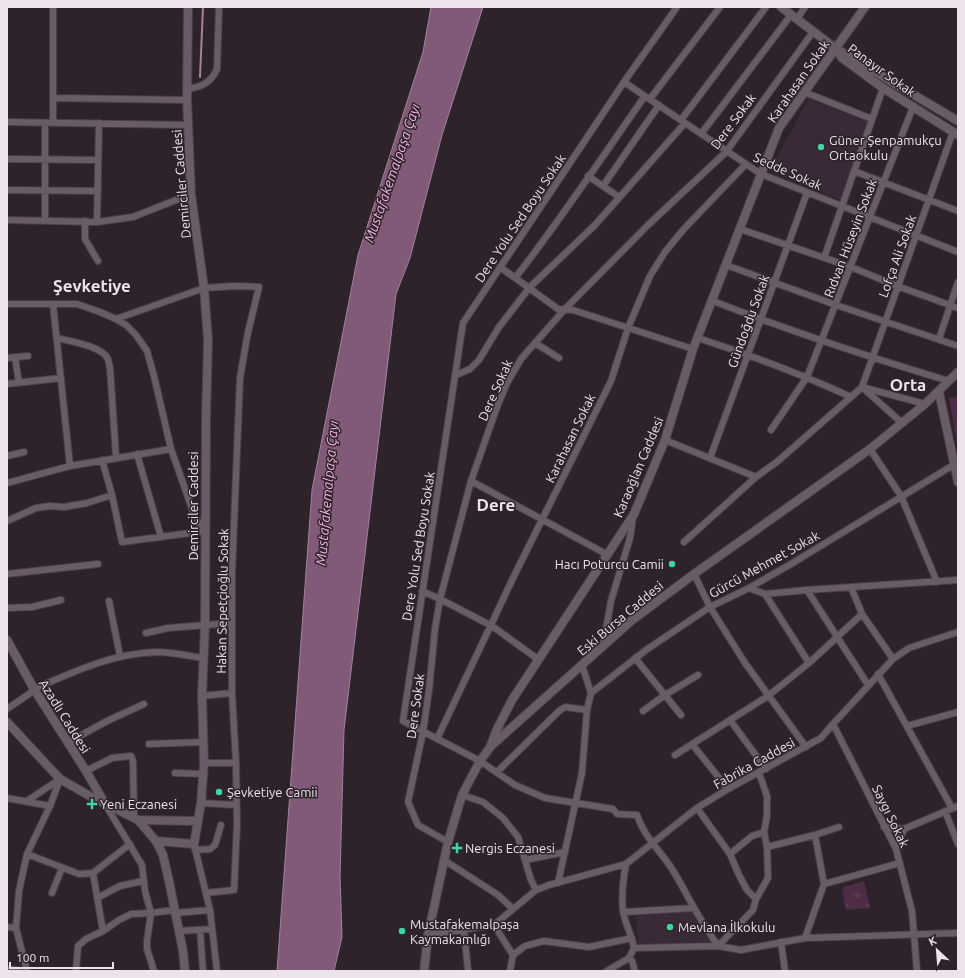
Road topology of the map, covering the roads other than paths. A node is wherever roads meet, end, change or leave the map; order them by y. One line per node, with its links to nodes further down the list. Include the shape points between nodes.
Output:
1 (53, 7): 17 (street)
2 (188, 7): 15 (street, Demirciler Caddesi)
3 (219, 7): 15 (street, via 217,69 213,77 203,85)
4 (677, 7): 13 (street, Dere Yolu Sed Boyu Sokak)
5 (720, 7): 18 (street)
6 (766, 7): 23 (street)
7 (781, 7): 10 (street)
8 (805, 7): 10 (street)
9 (865, 7): 12 (street, Karahasan Sokak)
10 (794, 17): 11 (street); 30 (street)
11 (813, 32): 12 (street); 32 (street, Dere Sokak)
12 (835, 48): 14 (street, Panayır Sokak, via 842,58); 16 (street, Karahasan Sokak); 24 (street, Panayır Sokak)
13 (624, 82): 18 (street, Sedde Sokak); 63 (street, Dere Yolu Sed Boyu Sokak)
14 (883, 88): 21 (street, Panayır Sokak); 22 (street)
15 (187, 89): 19 (street, Demirciler Caddesi)
16 (804, 92): 22 (street); 38 (street, Karahasan Sokak, via 779,128)
17 (53, 98): 19 (street); 27 (street)
18 (648, 98): 20 (street, Sedde Sokak); 39 (street)
19 (187, 100): 29 (street, Demirciler Caddesi)
20 (659, 105): 23 (street, Sedde Sokak); 41 (street)
21 (913, 107): 31 (street, Panayır Sokak); 40 (street, Rıdvan Hüseyin Sokak)
22 (872, 119): 37 (street)
23 (683, 121): 30 (street, Sedde Sokak); 47 (street)
24 (958, 121)
25 (7, 122): 26 (street)
26 (45, 122): 27 (street); 34 (street)
27 (53, 122): 28 (street)
28 (99, 122): 29 (street); 35 (street)
29 (188, 125): 46 (street, Demirciler Caddesi)
30 (700, 134): 32 (street, Sedde Sokak)
31 (956, 134): 48 (street, Lofça Ali Sokak)
32 (726, 152): 36 (street, Sedde Sokak); 77 (street, Dere Sokak, via 637,236)
33 (7, 159): 34 (street)
34 (45, 160): 35 (street); 43 (street)
35 (98, 160): 44 (street)
36 (745, 165): 38 (street, Sedde Sokak); 81 (street, Karahasan Sokak, via 665,252 650,276)
37 (854, 171): 40 (street); 49 (street)
38 (761, 174): 45 (street, Sedde Sokak); 56 (street, Karaoğlan Caddesi)
39 (588, 176): 41 (street); 65 (street, via 549,235)
40 (883, 182): 48 (street); 51 (street, Rıdvan Hüseyin Sokak)
41 (603, 186): 47 (street)
42 (7, 190): 43 (street)
43 (45, 190): 44 (street); 53 (street)
44 (98, 191): 55 (street)
45 (807, 193): 49 (street, Sedde Sokak); 58 (street, Gündoğdu Sokak)
46 (191, 194): 55 (street, via 133,217); 70 (street, Demirciler Caddesi)
47 (620, 197): 69 (street, via 595,225)
48 (929, 200): 50 (street); 57 (street, Lofça Ali Sokak)
49 (841, 206): 51 (street, Sedde Sokak); 60 (street)
50 (958, 211)
51 (870, 217): 57 (street, Sedde Sokak); 64 (street, Rıdvan Hüseyin Sokak)
52 (7, 220): 53 (street)
53 (45, 221): 54 (street)
54 (85, 221): 55 (street); 61 (street, via 85,239)
55 (97, 222)
56 (740, 229): 58 (street); 62 (street, Karaoğlan Caddesi)
57 (916, 235): 59 (street, Sedde Sokak); 68 (street, Lofça Ali Sokak)
58 (788, 245): 60 (street); 66 (street, Gündoğdu Sokak)
59 (958, 252)
60 (824, 258): 64 (street)
61 (98, 261)
62 (726, 265): 66 (street); 71 (street, Karaoğlan Caddesi)
63 (500, 267): 65 (street); 96 (street, Dere Yolu Sed Boyu Sokak, via 463,323)
64 (851, 267): 68 (street); 74 (street, Rıdvan Hüseyin Sokak)
65 (516, 278): 69 (street)
66 (774, 282): 74 (street); 79 (street, Gündoğdu Sokak)
67 (958, 282): 75 (street)
68 (897, 286): 75 (street); 80 (street, Lofça Ali Sokak)
69 (530, 287): 77 (street, via 558,309); 96 (street, via 499,327 479,360 470,369)
70 (204, 288): 78 (street); 128 (street, Demirciler Caddesi, via 208,340); 148 (street, Hakan Sepetçioğlu Sokak, via 259,287 240,378)
71 (713, 301): 79 (street); 83 (street, Karaoğlan Caddesi)
72 (7, 304): 73 (street)
73 (53, 304): 78 (street, via 77,304); 82 (street)
74 (836, 305): 80 (street); 85 (street, Rıdvan Hüseyin Sokak)
75 (950, 306): 76 (street); 84 (street)
76 (958, 308)
77 (564, 310): 81 (street, via 573,310); 86 (street, Dere Sokak)
78 (116, 319): 109 (street, via 136,335 147,351)
79 (760, 319): 85 (street); 89 (street, Gündoğdu Sokak)
80 (886, 321): 84 (street); 94 (street, Lofça Ali Sokak)
81 (628, 328): 88 (street); 127 (street, Karahasan Sokak, via 611,381)
82 (57, 338): 98 (street); 114 (street, via 84,344 108,358)
83 (698, 338): 88 (street, Karaoğlan Caddesi); 89 (street)
84 (939, 339): 87 (street)
85 (822, 340): 94 (street); 97 (street, Rıdvan Hüseyin Sokak)
86 (535, 343): 93 (street); 120 (street, Dere Sokak, via 521,359 507,383)
87 (958, 346)
88 (693, 349): 108 (street, Karaoğlan Caddesi)
89 (747, 354): 97 (street); 115 (street, Gündoğdu Sokak)
90 (28, 356): 91 (street)
91 (15, 357): 92 (street); 100 (street)
92 (7, 358)
93 (559, 358)
94 (873, 358): 99 (street); 102 (street, Lofça Ali Sokak)
95 (958, 372): 99 (street, Eski Bursa Caddesi)
96 (456, 375): 140 (street, Dere Yolu Sed Boyu Sokak)
97 (807, 377): 104 (street); 107 (street, Rıdvan Hüseyin Sokak)
98 (61, 378): 100 (street); 118 (street)
99 (949, 381): 103 (street, Eski Bursa Caddesi)
100 (19, 383): 101 (street)
101 (7, 384)
102 (862, 387): 104 (street); 105 (street); 106 (street)
103 (939, 392): 105 (street, Eski Bursa Caddesi); 117 (street)
104 (851, 397): 119 (street)
105 (925, 404): 106 (street, Eski Bursa Caddesi)
106 (902, 423): 110 (street, Eski Bursa Caddesi)
107 (771, 430)
108 (665, 440): 115 (street); 125 (street, Karaoğlan Caddesi)
109 (171, 449): 112 (street); 128 (street, via 195,517)
110 (870, 449): 124 (street); 134 (street, Eski Bursa Caddesi)
111 (24, 452): 113 (street)
112 (137, 454): 114 (street); 129 (street)
113 (7, 456)
114 (116, 457): 116 (street)
115 (710, 458): 119 (street)
116 (102, 460): 118 (street); 123 (street)
117 (955, 464): 122 (street); 124 (street, Gürcü Mehmet Sokak)
118 (70, 466): 121 (street)
119 (756, 477): 130 (street)
120 (471, 481): 127 (street); 142 (street, Dere Sokak)
121 (7, 482)
122 (958, 482)
123 (112, 495): 126 (street, via 87,503 36,508); 129 (street, via 122,542)
124 (901, 496): 136 (street); 138 (street, Gürcü Mehmet Sokak)
125 (634, 514): 131 (street, Karaoğlan Caddesi); 155 (street, via 630,538 611,601)
126 (7, 520)
127 (542, 521): 131 (street); 150 (street, Karahasan Sokak)
128 (204, 531): 129 (street); 149 (street, Demirciler Caddesi)
129 (161, 536)
130 (684, 542)
131 (608, 555): 160 (street, Karaoğlan Caddesi)
132 (98, 564): 133 (street)
133 (7, 574)
134 (694, 574): 145 (street); 155 (street, Eski Bursa Caddesi, via 631,621)
135 (958, 580): 136 (street)
136 (937, 582): 137 (street)
137 (851, 587): 139 (street); 147 (street)
138 (749, 588): 141 (street); 145 (street, Gürcü Mehmet Sokak)
139 (806, 590): 141 (street); 153 (street)
140 (422, 591): 142 (street); 182 (street, Dere Yolu Sed Boyu Sokak, via 403,721)
141 (765, 594): 161 (street)
142 (440, 599): 150 (street); 182 (street, Dere Sokak)
143 (61, 600): 146 (street, via 32,607)
144 (108, 601): 156 (street)
145 (710, 607): 158 (street, Gürcü Mehmet Sokak); 171 (street, via 744,663)
146 (7, 608)
147 (862, 614): 153 (street); 159 (street)
148 (232, 624): 149 (street); 167 (street, Hakan Sepetçioğlu Sokak)
149 (205, 625): 152 (street); 157 (street, Demirciler Caddesi)
150 (492, 626): 160 (street); 183 (street, Karahasan Sokak)
151 (958, 632): 159 (street, Fabrika Caddesi, via 909,648)
152 (146, 633)
153 (837, 637): 161 (street); 165 (street)
154 (7, 640): 166 (street, Azadlı Caddesi)
155 (603, 646): 162 (street, Eski Bursa Caddesi)
156 (120, 656): 157 (street, via 158,652); 166 (street, via 84,667)
157 (203, 658): 170 (street, Demirciler Caddesi)
158 (635, 658): 168 (street, Gürcü Mehmet Sokak); 169 (street)
159 (893, 659): 163 (street, Fabrika Caddesi)
160 (538, 660): 188 (street, Karaoğlan Caddesi, via 503,717)
161 (809, 663): 171 (street)
162 (582, 665): 168 (street); 188 (street, Eski Bursa Caddesi)
163 (878, 674): 165 (street, Fabrika Caddesi); 181 (street)
164 (698, 675): 169 (street)
165 (868, 685): 180 (street, Fabrika Caddesi)
166 (34, 689): 173 (street); 185 (street, Azadlı Caddesi)
167 (232, 693): 170 (street); 193 (street, Hakan Sepetçioğlu Sokak)
168 (591, 693): 174 (street)
169 (665, 695): 175 (street); 177 (street)
170 (202, 696): 184 (street, Demirciler Caddesi)
171 (768, 696): 178 (street); 189 (street)
172 (144, 704): 185 (street)
173 (7, 709)
174 (588, 710): 196 (street, via 565,707 559,711); 207 (street, via 582,773)
175 (643, 711)
176 (958, 712): 181 (street)
177 (681, 715)
178 (730, 720): 187 (street); 194 (street)
179 (7, 722): 200 (street)
180 (833, 724): 189 (street, Fabrika Caddesi, via 821,738); 217 (street, Saygı Sokak)
181 (907, 726): 210 (street)
182 (423, 732): 183 (street); 222 (street, Dere Sokak, via 408,802 418,824)
183 (437, 739): 191 (street)
184 (204, 742): 186 (street); 192 (street, Demirciler Caddesi)
185 (67, 743): 195 (street, Azadlı Caddesi)
186 (149, 744)
187 (692, 744): 190 (street); 201 (street)
188 (491, 746): 191 (street, Eski Bursa Caddesi)
189 (806, 748): 194 (street, Fabrika Caddesi)
190 (674, 755)
191 (480, 761): 196 (street); 202 (street, Eski Bursa Caddesi)
192 (204, 763): 193 (street); 199 (street, Demirciler Caddesi)
193 (236, 763): 208 (street, Hakan Sepetçioğlu Sokak)
194 (766, 769): 198 (street, Fabrika Caddesi)
195 (86, 771): 206 (street, Azadlı Caddesi); 213 (street, via 112,758 131,756)
196 (497, 772): 207 (street, via 515,785 545,798)
197 (175, 773): 199 (street)
198 (759, 773): 201 (street, Fabrika Caddesi); 219 (street, via 767,796)
199 (203, 774): 205 (street, Demirciler Caddesi)
200 (60, 779): 204 (street); 206 (street); 209 (street)
201 (728, 789): 211 (street, Fabrika Caddesi)
202 (462, 795): 222 (street, Eski Bursa Caddesi); 233 (street, via 483,802 503,818 518,837)
203 (7, 798): 204 (street)
204 (28, 801): 209 (street)
205 (201, 803): 208 (street); 214 (street, Demirciler Caddesi)
206 (105, 804): 213 (street); 224 (street)
207 (576, 804): 223 (street, via 613,809 617,814 637,815 640,825); 229 (street)
208 (236, 805): 243 (street, Hakan Sepetçioğlu Sokak, via 234,890)
209 (50, 806): 230 (street)
210 (955, 807): 212 (street)
211 (697, 808): 223 (street, Fabrika Caddesi); 231 (street)
212 (945, 811): 218 (street); 225 (street)
213 (136, 819): 214 (street); 221 (street)
214 (198, 821): 226 (street, Demirciler Caddesi)
215 (221, 824): 226 (street, via 215,845 210,849)
216 (839, 827): 220 (street)
217 (884, 827): 218 (street); 228 (street, Saygı Sokak)
218 (904, 829): 228 (street)
219 (764, 832): 227 (street); 231 (street, via 752,836)
220 (815, 835): 227 (street); 240 (street)
221 (156, 841): 226 (street); 249 (street, via 163,855)
222 (448, 842): 232 (street, Eski Bursa Caddesi)
223 (653, 843): 235 (street, Fabrika Caddesi); 246 (street, via 672,869)
224 (130, 844): 237 (street); 238 (street, via 142,865)
225 (958, 844)
226 (195, 847): 243 (street, Demirciler Caddesi)
227 (767, 848): 245 (street, via 768,878)
228 (896, 848): 234 (street, Saygı Sokak)
229 (565, 852): 233 (street); 239 (street)
230 (27, 854): 236 (street); 254 (street, via 19,891)
231 (730, 854): 245 (street, via 747,890)
232 (444, 860): 247 (street, via 498,895); 261 (street, Eski Bursa Caddesi)
233 (525, 860): 241 (street)
234 (900, 863): 240 (street); 262 (street, Saygı Sokak, via 912,911)
235 (626, 864): 239 (street); 250 (street, via 622,886)
236 (62, 868): 237 (street, via 79,874); 242 (street)
237 (93, 873): 244 (street)
238 (143, 881): 244 (street, via 120,886); 251 (street)
239 (558, 883): 241 (street)
240 (824, 884): 264 (street)
241 (536, 890): 247 (street)
242 (52, 893)
243 (206, 893): 248 (street, Demirciler Caddesi)
244 (97, 898): 256 (street)
245 (756, 899): 266 (street, via 753,910)
246 (694, 908): 250 (street); 266 (street)
247 (513, 909): 252 (street)
248 (210, 910): 249 (street); 255 (street, Demirciler Caddesi)
249 (175, 911): 251 (street); 259 (street)
250 (624, 912): 263 (street)
251 (151, 913): 256 (street, via 131,914); 274 (street, via 147,949)
252 (494, 925): 258 (street); 268 (street)
253 (7, 927): 254 (street)
254 (16, 928): 272 (street)
255 (212, 929): 257 (street); 277 (street, Demirciler Caddesi)
256 (103, 930): 273 (street, via 78,946)
257 (200, 930): 259 (street); 276 (street)
258 (464, 930): 261 (street); 279 (street)
259 (179, 931): 275 (street)
260 (958, 933): 262 (street)
261 (428, 935): 278 (street, Eski Bursa Caddesi)
262 (914, 935): 264 (street); 284 (street, Saygı Sokak)
263 (632, 938): 267 (street); 268 (street, via 589,947 544,941 525,946)
264 (805, 938): 265 (street)
265 (781, 942): 266 (street, via 741,950); 283 (street)
266 (718, 946): 267 (street)
267 (634, 948): 269 (street)
268 (513, 955): 280 (street)
269 (629, 958): 281 (street); 282 (street)
270 (7, 970): 271 (street)
271 (18, 971)
272 (26, 971)
273 (76, 971)
274 (154, 971)
275 (185, 971)
276 (204, 971)
277 (217, 971)
278 (424, 971)
279 (468, 971)
280 (510, 971)
281 (607, 971)
282 (635, 971)
283 (785, 971)
284 (917, 971)

